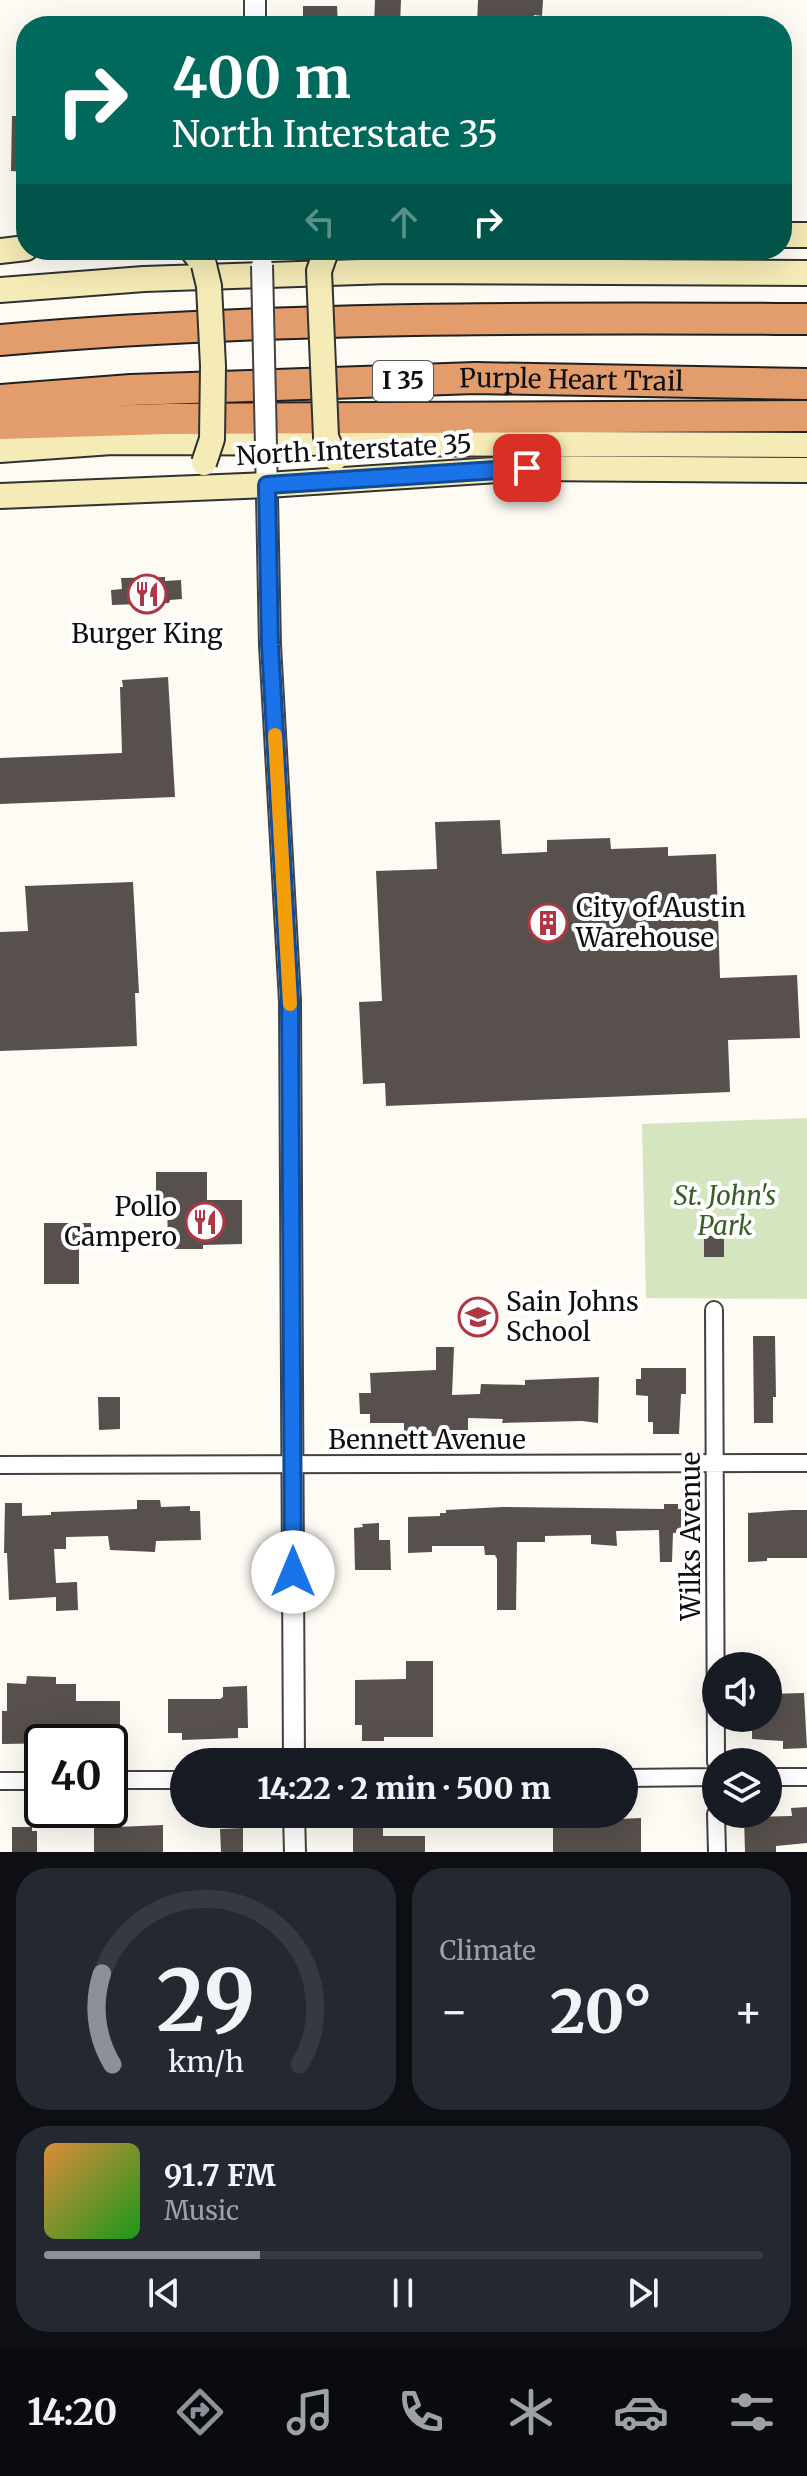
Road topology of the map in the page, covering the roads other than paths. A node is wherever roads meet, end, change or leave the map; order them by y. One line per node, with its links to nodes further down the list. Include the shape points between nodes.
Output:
1 (199, 260): 17 (main road, bridge, via 209,286 212,439 204,463)
2 (262, 260): 16 (street, bridge)
3 (324, 260): 15 (main road, bridge, via 319,271 326,437 335,458)
4 (807, 273): 5 (main road, via 389,271)
5 (0, 290)
6 (807, 319): 7 (highway, via 390,319 199,325)
7 (0, 340)
8 (807, 384): 9 (highway, Purple Heart Trail / I 35, via 475,378)
9 (0, 400)
10 (807, 416): 11 (highway)
11 (0, 424)
12 (807, 445): 13 (main road, via 112,442)
13 (0, 450)
14 (807, 470): 15 (main road, North Interstate 35, via 527,468)
15 (357, 478): 16 (main road, North Interstate 35)
16 (267, 485): 17 (main road, North Interstate 35); 23 (street, via 270,645 290,1001)
17 (169, 488): 18 (main road, North Interstate 35)
18 (0, 496)
19 (714, 1310): 20 (street, Wilks Avenue)
20 (715, 1463): 21 (street, Bennett Avenue); 23 (street, Bennett Avenue); 25 (street, Wilks Avenue)
21 (807, 1463)
22 (0, 1465): 23 (street, Bennett Avenue)
23 (292, 1465): 24 (street)
24 (294, 1748)
25 (716, 1748)
26 (702, 1777): 29 (street)
27 (782, 1777): 28 (street)
28 (807, 1777)
29 (638, 1778)
30 (128, 1780): 31 (street)
31 (170, 1780)
32 (0, 1781): 33 (street)
33 (24, 1781)
34 (294, 1828): 36 (street)
35 (716, 1828): 37 (street)
36 (295, 1852)
37 (717, 1852)

